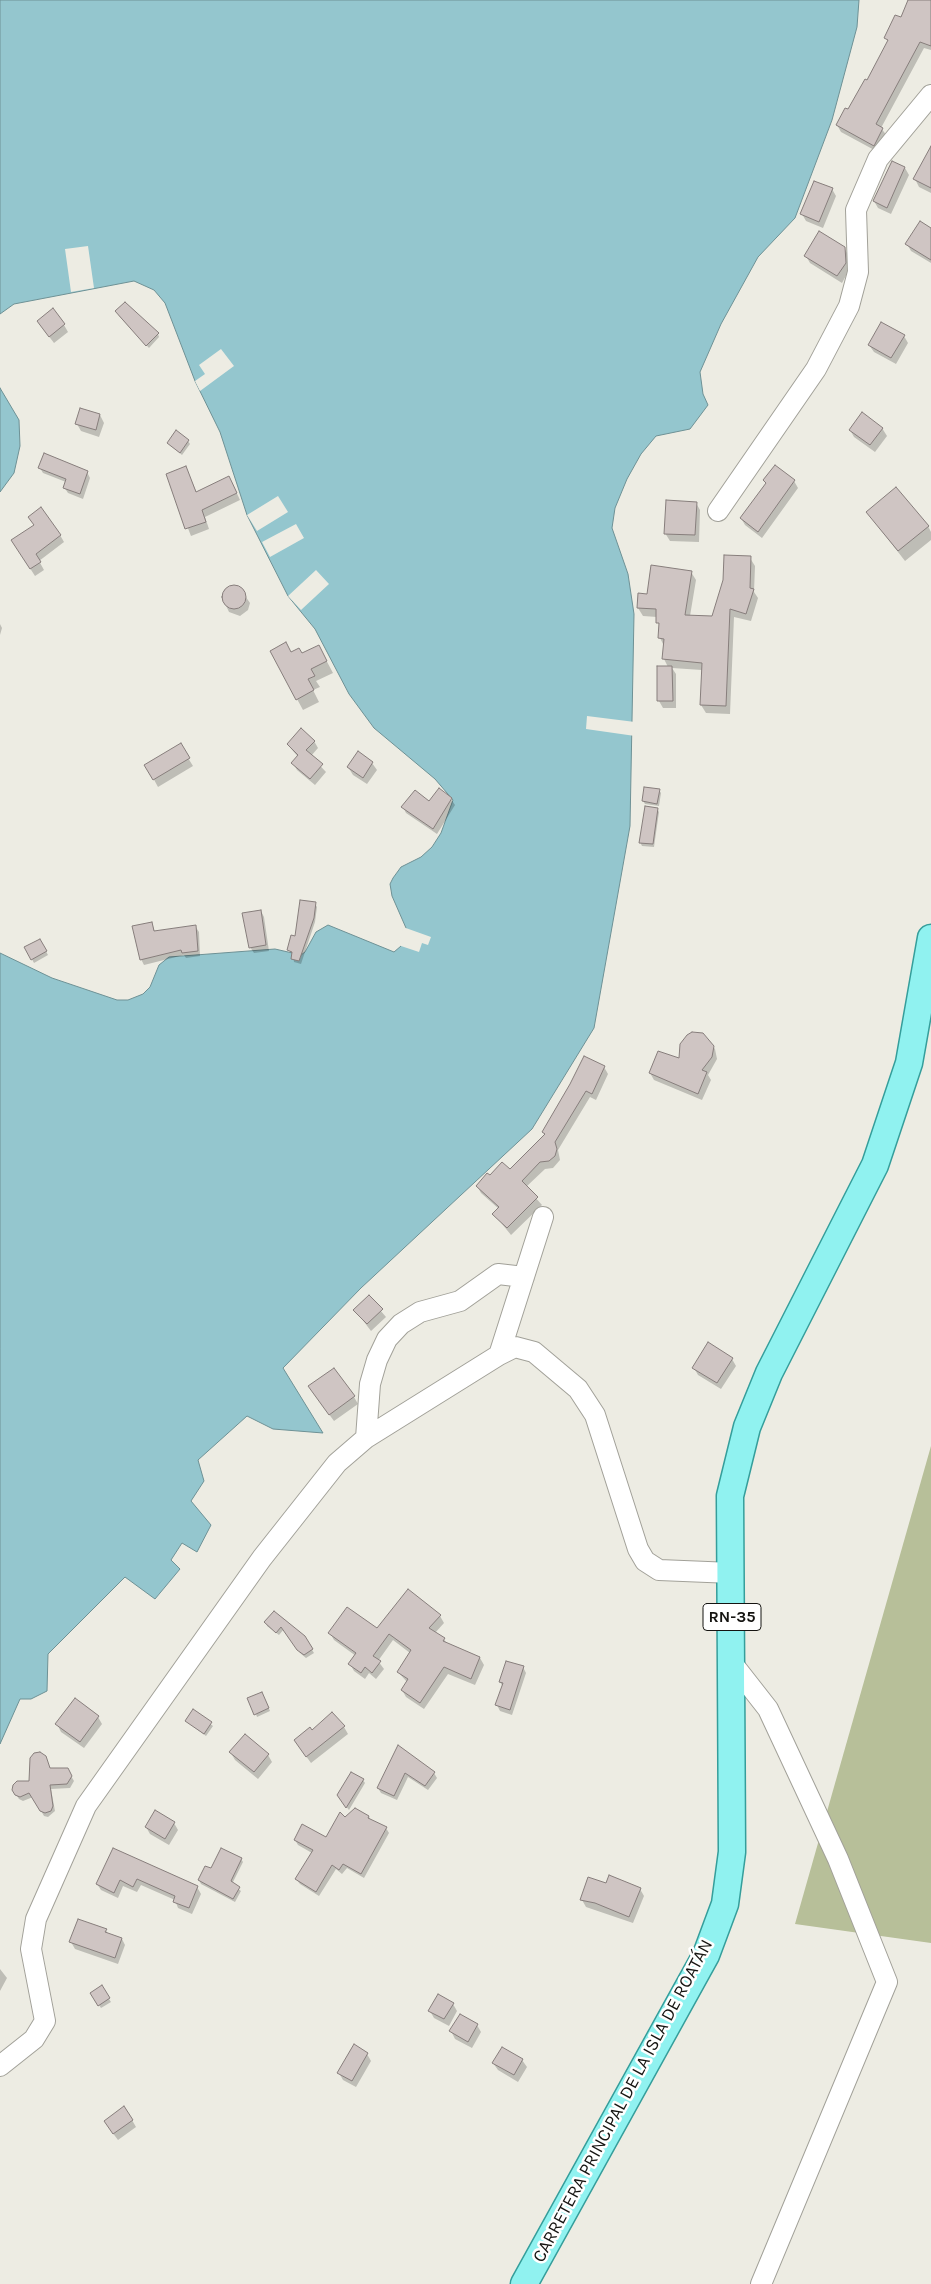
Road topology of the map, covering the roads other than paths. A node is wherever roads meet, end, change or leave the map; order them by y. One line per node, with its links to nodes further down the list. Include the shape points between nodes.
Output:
1 (931, 96): 2 (street, via 878,159 856,210 858,272 849,306 816,369)
2 (718, 511)
3 (931, 938): 8 (main road, CARRETERA PRINCIPAL DE LA ISLA DE ROATÁN / RN-35, via 909,1063 875,1165 769,1373 747,1427 730,1496)
4 (543, 1217): 5 (street)
5 (524, 1277): 6 (street); 7 (street, via 498,1274 465,1298 420,1312 387,1339 370,1384)
6 (499, 1356): 7 (street); 8 (street, via 515,1347 534,1352 578,1389 594,1415 638,1549 645,1561 659,1570)
7 (366, 1438): 10 (street, via 337,1463 262,1558 86,1806 36,1919 31,1949 45,2021 34,2038)
8 (732, 1573): 9 (main road, CARRETERA PRINCIPAL DE LA ISLA DE ROATÁN / RN-35)
9 (732, 1663): 11 (main road, CARRETERA PRINCIPAL DE LA ISLA DE ROATÁN / RN-35, via 732,1852 725,1904 706,1955); 12 (street, via 768,1709 838,1859 887,1982)
10 (0, 2066)
11 (524, 2284)
12 (761, 2284)

